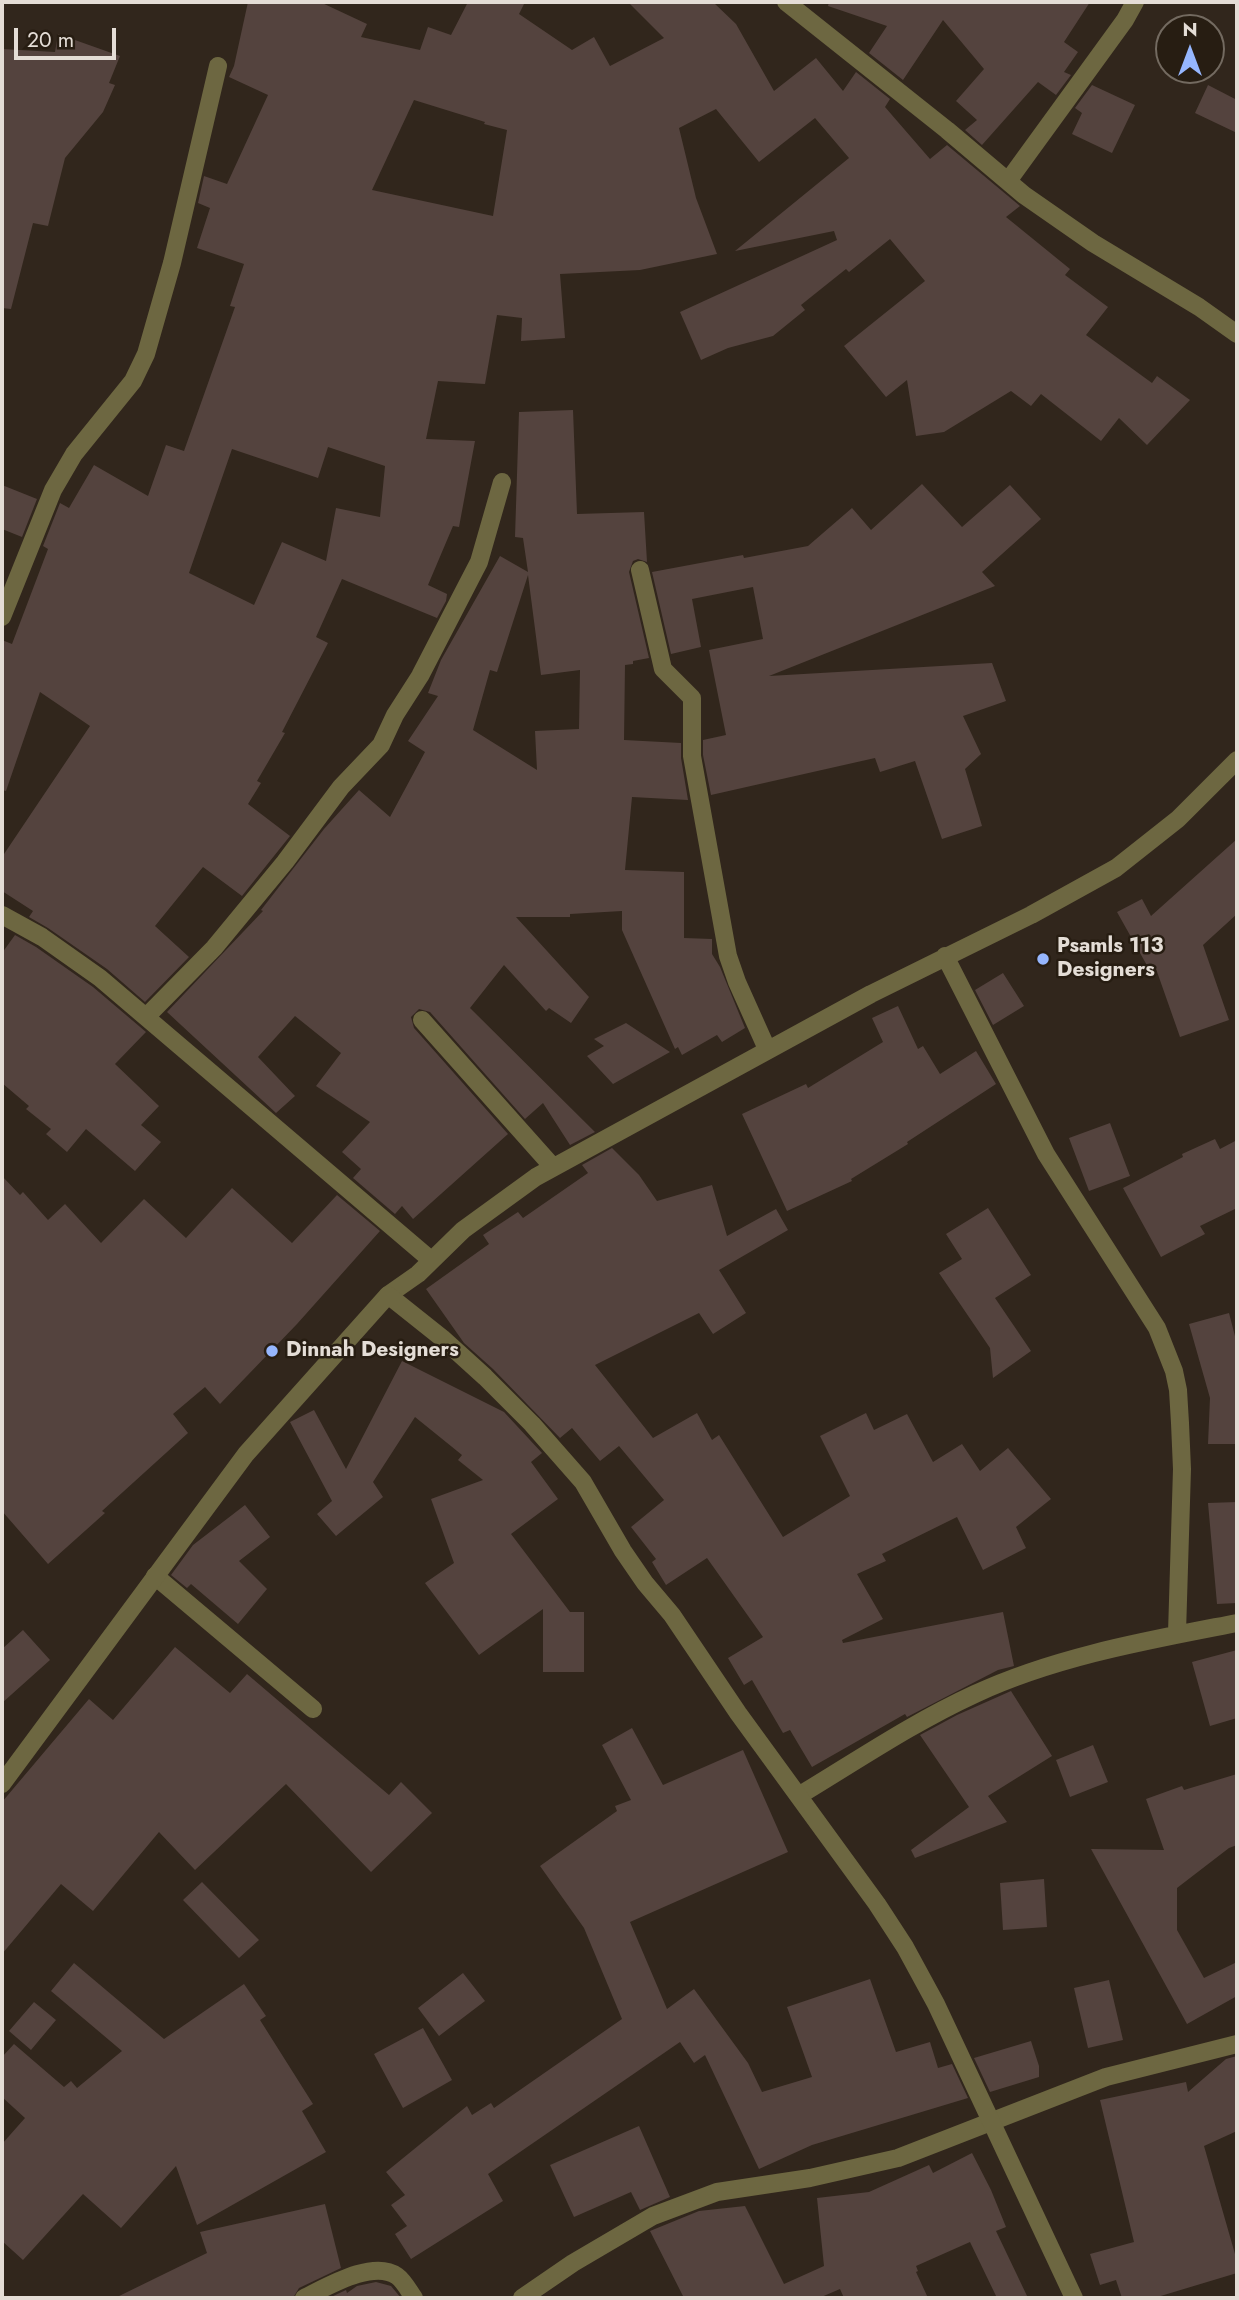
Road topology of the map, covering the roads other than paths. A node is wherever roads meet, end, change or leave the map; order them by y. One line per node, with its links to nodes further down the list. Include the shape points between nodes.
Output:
1 (786, 2): 4 (street)
2 (1135, 2): 4 (street)
3 (218, 66): 8 (street, via 144,361 133,382 74,454 53,490)
4 (1008, 181): 5 (street, via 1093,243)
5 (1237, 334)
6 (502, 482): 12 (street, via 478,562 381,745 341,787 214,948)
7 (640, 570): 14 (street, via 663,670 692,698 692,756 728,956)
8 (2, 617)
9 (1237, 760): 11 (street, via 1178,820 1116,868)
10 (2, 915): 12 (street, via 100,978)
11 (945, 956): 14 (street); 20 (street, via 1046,1154 1167,1350 1178,1391 1180,1423)
12 (147, 1016): 16 (street)
13 (422, 1020): 15 (street)
14 (767, 1049): 15 (street)
15 (553, 1167): 16 (street, via 499,1202)
16 (431, 1260): 17 (street)
17 (388, 1295): 18 (street, via 246,1454); 23 (street, via 485,1377 583,1482 645,1583)
18 (156, 1576): 21 (street); 22 (street)
19 (1237, 1623): 20 (street)
20 (1177, 1633): 23 (street, via 1058,1664 977,1693 923,1720)
21 (313, 1709)
22 (2, 1784)
23 (800, 1795): 25 (street, via 905,1947)
24 (1237, 2044): 25 (street, via 1106,2077)
25 (992, 2121): 28 (street, via 898,2158 717,2192 653,2216); 29 (street)
26 (304, 2298): 27 (street, via 373,2270 399,2278)
27 (414, 2298)
28 (522, 2298)
29 (1074, 2298)

